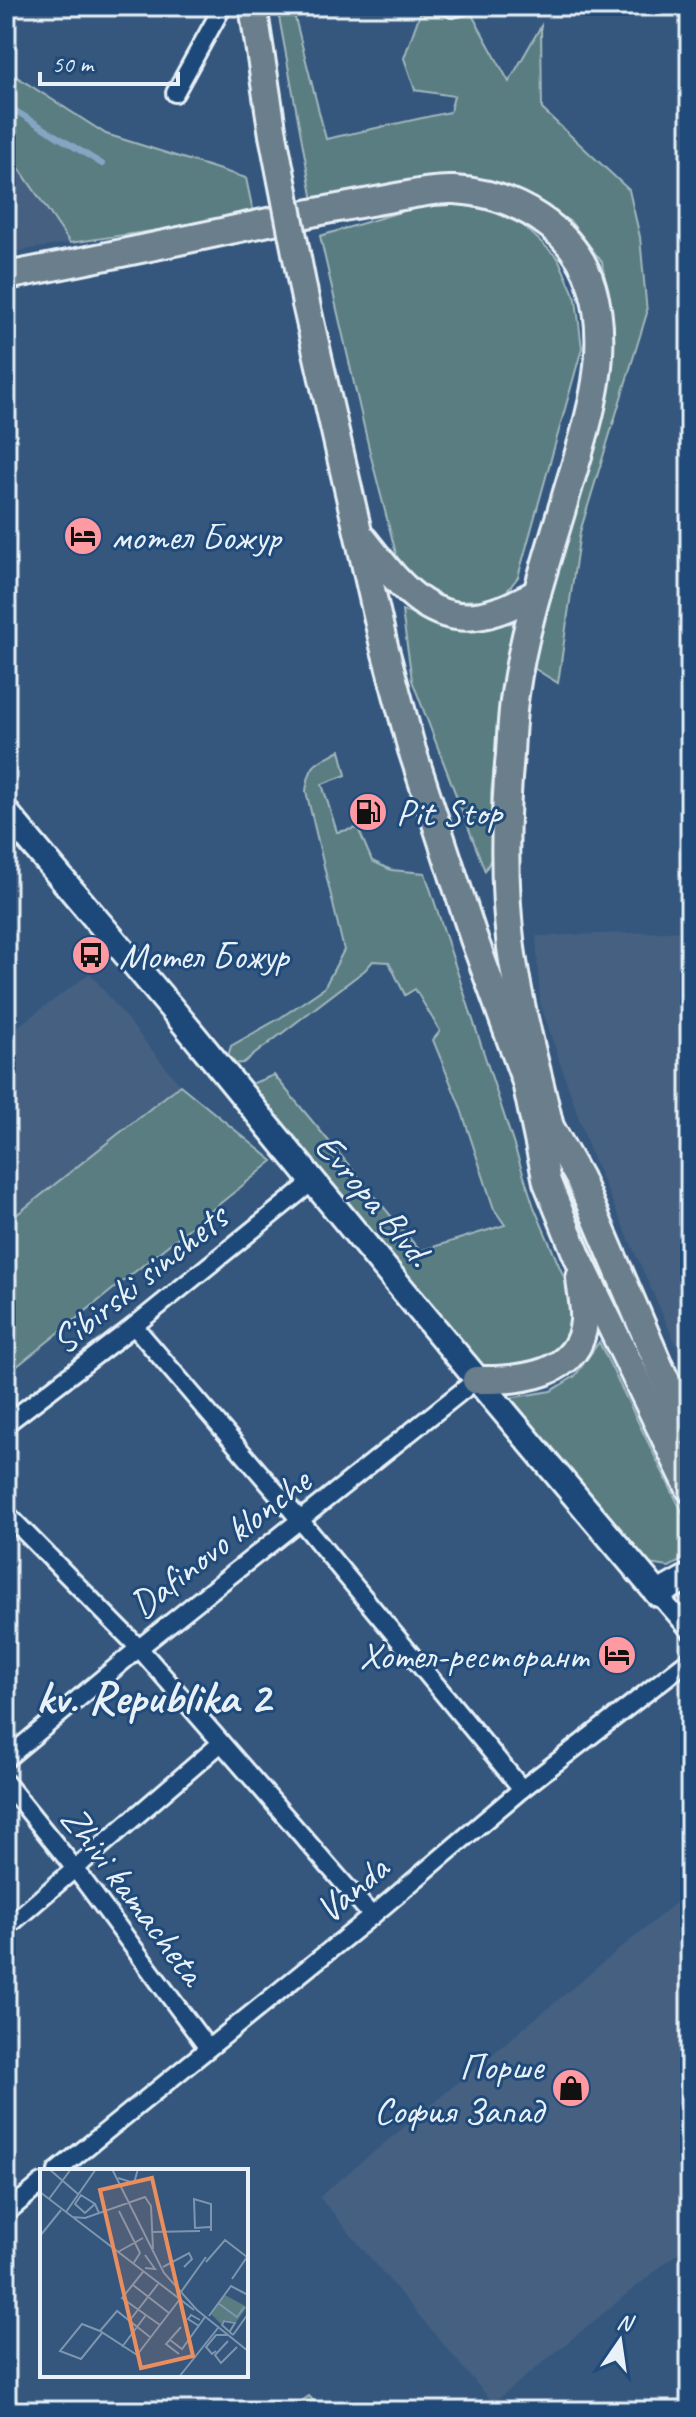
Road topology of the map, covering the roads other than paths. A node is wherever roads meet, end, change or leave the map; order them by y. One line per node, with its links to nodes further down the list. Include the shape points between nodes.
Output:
1 (223, 6): 5 (street)
2 (253, 6): 7 (main road, bridge, via 306,304)
3 (448, 6): 4 (street)
4 (462, 6)
5 (175, 93)
6 (6, 276): 8 (main road, via 430,191 495,198 548,222 592,285 600,353 582,442)
7 (359, 534): 8 (main road, via 397,581 434,610 477,616); 10 (main road, via 412,750)
8 (537, 593): 11 (main road, via 515,693 504,873 515,973)
9 (6, 812): 12 (street, Evropa Blvd.)
10 (526, 1082): 11 (main road); 13 (main road, via 547,1182)
11 (549, 1123): 17 (main road, via 579,1178)
12 (312, 1182): 14 (street, Sibirski sinchets); 15 (street, Evropa Blvd.)
13 (578, 1258): 15 (main road, via 584,1322 578,1344 564,1362 511,1381); 18 (main road)
14 (134, 1326): 16 (street, Sibirski sinchets); 20 (street)
15 (476, 1380): 20 (street, Dafinovo klonche); 22 (street, Evropa Blvd.)
16 (6, 1424)
17 (690, 1432)
18 (690, 1489)
19 (6, 1513): 24 (street)
20 (300, 1520): 24 (street, Dafinovo klonche); 29 (street)
21 (690, 1576): 22 (street)
22 (658, 1594): 23 (street, Evropa Blvd.)
23 (690, 1631)
24 (139, 1648): 26 (street); 27 (street, Dafinovo klonche)
25 (690, 1659): 29 (street, Vanda)
26 (221, 1743): 30 (street); 31 (street)
27 (6, 1759)
28 (6, 1783): 30 (street, Zhivi kamacheta)
29 (522, 1789): 31 (street, Vanda)
30 (76, 1870): 32 (street); 33 (street, Zhivi kamacheta)
31 (372, 1916): 33 (street, Vanda)
32 (6, 1928)
33 (207, 2047): 34 (street, Vanda)
34 (59, 2169)
35 (40, 2185): 36 (street)
36 (6, 2213)

